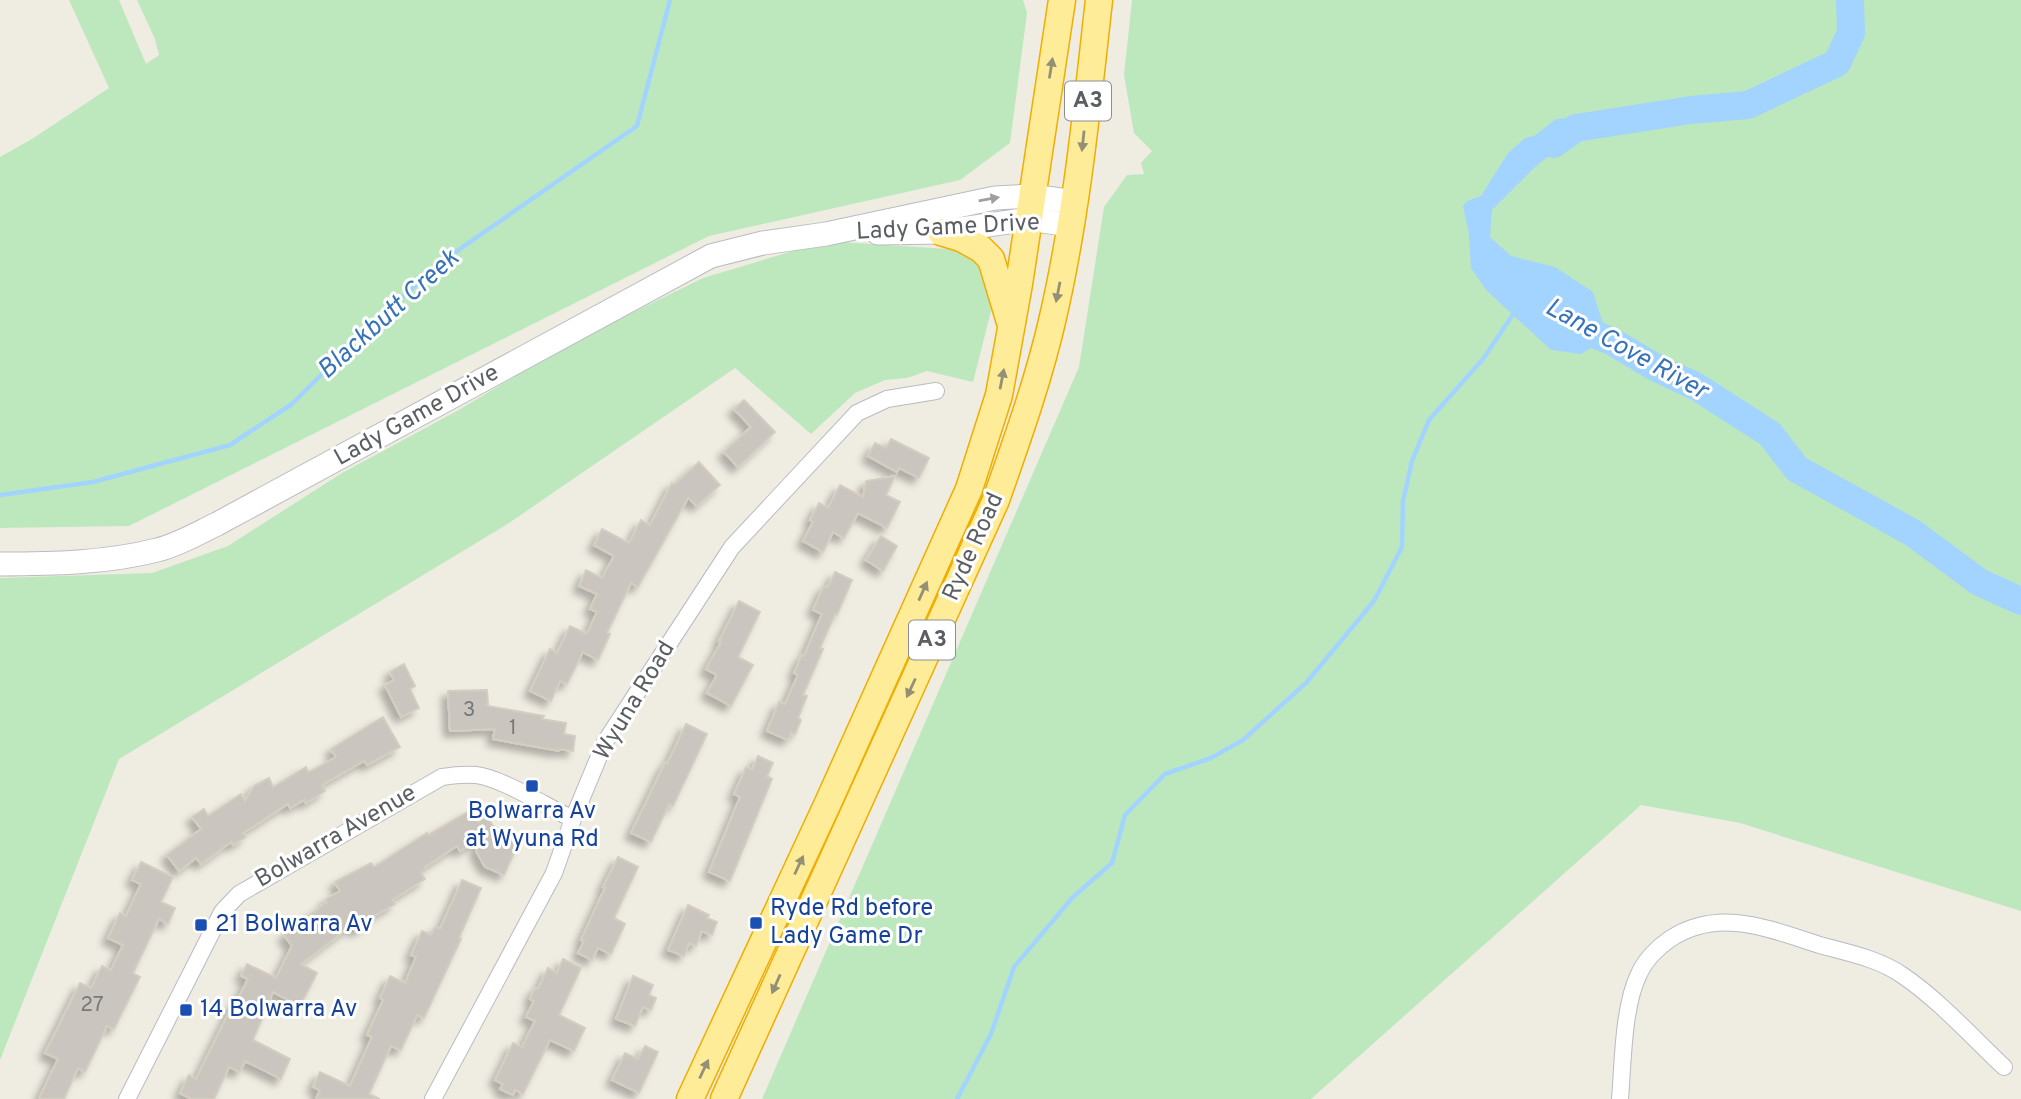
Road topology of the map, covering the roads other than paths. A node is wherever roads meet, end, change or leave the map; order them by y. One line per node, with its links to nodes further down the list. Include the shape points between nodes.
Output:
1 (1062, 0): 3 (highway, Ryde Road / A3, one-way to 1)
2 (1099, 0): 4 (highway, Ryde Road / A3, one-way to 4)
3 (1030, 207): 4 (main road, Lady Game Drive); 5 (main road, Lady Game Drive); 6 (main road, Lady Game Drive, one-way to 3, via 995,198); 7 (highway, Ryde Road / A3)
4 (1073, 213): 15 (highway, Ryde Road / A3, one-way to 15, via 1053,316 996,500)
5 (941, 232): 6 (main road, Lady Game Drive); 7 (highway, via 981,249 990,259)
6 (826, 234): 9 (main road, Lady Game Drive, via 711,256 217,524 159,550 99,561)
7 (1012, 327): 14 (highway, Ryde Road / A3, one-way to 7, via 969,489 999,395)
8 (936, 391): 10 (street, Wyuna Road, via 887,399 857,413 732,547 606,742)
9 (0, 564)
10 (573, 819): 12 (street, Bolwarra Avenue, via 493,779 442,777 239,894 222,912); 13 (street, Wyuna Road, via 554,873)
11 (2004, 1067): 16 (street, via 1899,973 1874,961 1747,923 1713,922 1685,929 1658,947 1640,971 1630,995)
12 (127, 1099)
13 (433, 1099)
14 (690, 1099)
15 (724, 1099)
16 (1619, 1099)

